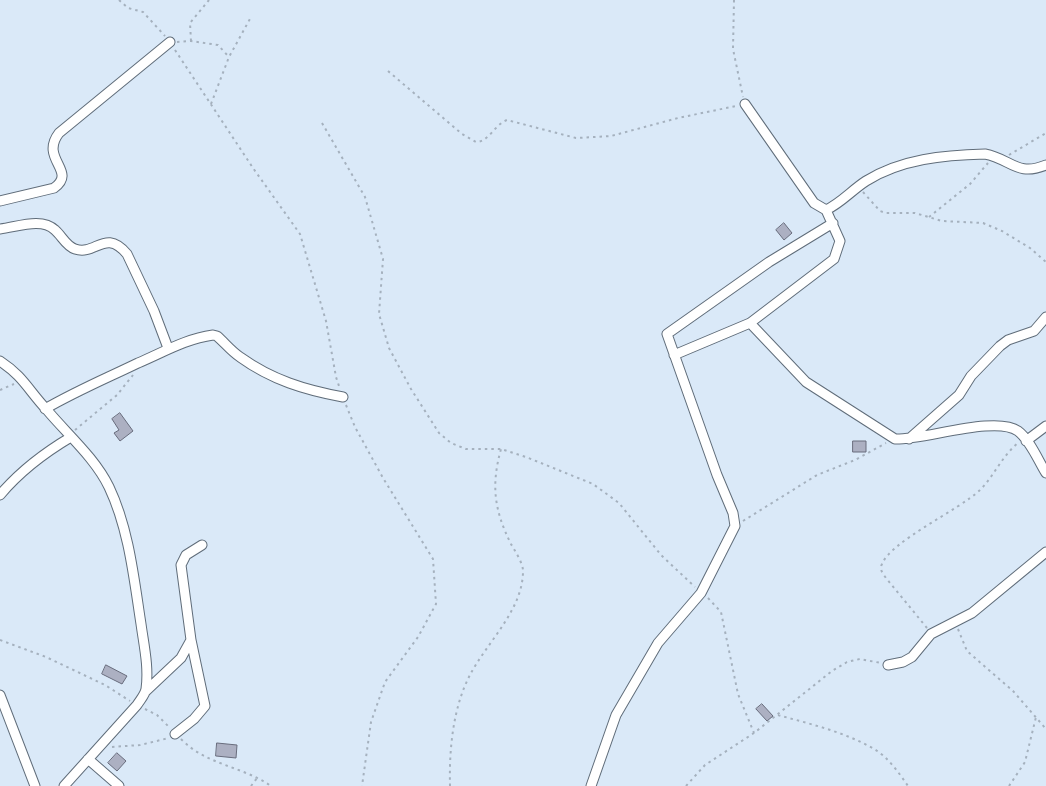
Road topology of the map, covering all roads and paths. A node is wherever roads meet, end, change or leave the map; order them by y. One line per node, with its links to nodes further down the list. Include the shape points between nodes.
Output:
1 (119, 0): 6 (path, via 128,8 143,12)
2 (209, 0): 5 (path, via 190,23)
3 (734, 0): 10 (path, via 733,49)
4 (251, 17): 7 (path)
5 (191, 41): 6 (path); 7 (path, via 218,45)
6 (170, 42): 9 (path); 16 (street, via 52,142 63,175 61,184)
7 (229, 57): 9 (path)
8 (388, 71): 10 (path, via 462,134 476,142 507,120 576,138 611,136)
9 (211, 104): 30 (path, via 300,234 326,321)
10 (745, 104): 17 (street, via 814,203)
11 (322, 123): 37 (path, via 365,197 383,258 379,314 389,348 410,389 439,433 451,443 466,449)
12 (1046, 133): 13 (path)
13 (998, 157): 14 (street, via 1022,170); 15 (street, via 970,154 911,161 882,172); 18 (path)
14 (1046, 166)
15 (859, 186): 17 (street); 18 (path, via 880,211 915,213)
16 (0, 201)
17 (826, 210): 19 (street)
18 (928, 218): 21 (path, via 955,223 984,223 1030,248)
19 (833, 223): 23 (street, via 840,241 834,259); 25 (street, via 769,262 673,329 667,334)
20 (0, 229): 24 (street, via 43,223 49,224 73,248 82,250 107,242 121,247 154,311)
21 (1046, 262)
22 (1046, 317): 35 (street, via 1034,331 1000,346 971,376 959,395)
23 (750, 323): 25 (street); 34 (street, via 806,382)
24 (168, 348): 27 (street); 30 (street, via 200,337 217,336 259,370 305,390)
25 (674, 355): 40 (street)
26 (0, 361): 28 (street)
27 (139, 363): 31 (street, via 102,378); 33 (path, via 117,395)
28 (23, 379): 29 (path); 31 (street)
29 (0, 390)
30 (343, 397): 65 (path, via 355,427 383,478 433,558 436,604 418,638 385,682 371,722)
31 (45, 409): 33 (street)
32 (1046, 426): 36 (street)
33 (70, 435): 39 (street, via 17,474); 49 (street, via 98,469 116,504 138,604 147,670)
34 (895, 438): 35 (street); 40 (path, via 855,460 817,475)
35 (909, 439): 36 (street, via 995,425 1019,431)
36 (1025, 439): 38 (street); 45 (path, via 1012,448 981,489 913,536 881,565 886,578)
37 (501, 449): 43 (path, via 593,484 619,503 661,555); 66 (path, via 494,472 495,504 524,570 519,597 469,677 452,745)
38 (1046, 473)
39 (0, 495)
40 (735, 526): 43 (street)
41 (202, 545): 47 (street, via 186,555 181,565)
42 (1046, 552): 44 (street, via 972,613)
43 (701, 593): 55 (path, via 721,612 738,694); 67 (street, via 658,644 620,708)
44 (955, 622): 45 (street); 53 (path, via 968,651)
45 (932, 634): 48 (street, via 912,657)
46 (0, 640): 51 (path, via 105,685)
47 (191, 640): 49 (street, via 180,658); 56 (street, via 204,706 194,719)
48 (888, 665): 52 (path, via 860,659 847,662)
49 (146, 691): 51 (street)
50 (0, 695): 60 (street)
51 (137, 706): 56 (path, via 157,715); 57 (street)
52 (778, 715): 55 (path); 69 (path, via 835,732 875,749)
53 (1036, 716): 54 (path); 70 (path, via 1025,762)
54 (1046, 729)
55 (754, 733): 68 (path, via 705,765)
56 (174, 734)
57 (98, 748): 58 (street); 59 (path, via 154,743 176,735 204,758)
58 (88, 759): 61 (street); 62 (street)
59 (258, 777): 63 (path); 64 (path)
60 (35, 786)
61 (64, 786)
62 (118, 786)
63 (252, 786)
64 (270, 786)
65 (362, 786)
66 (450, 786)
67 (591, 786)
68 (686, 786)
69 (908, 786)
70 (1009, 786)

